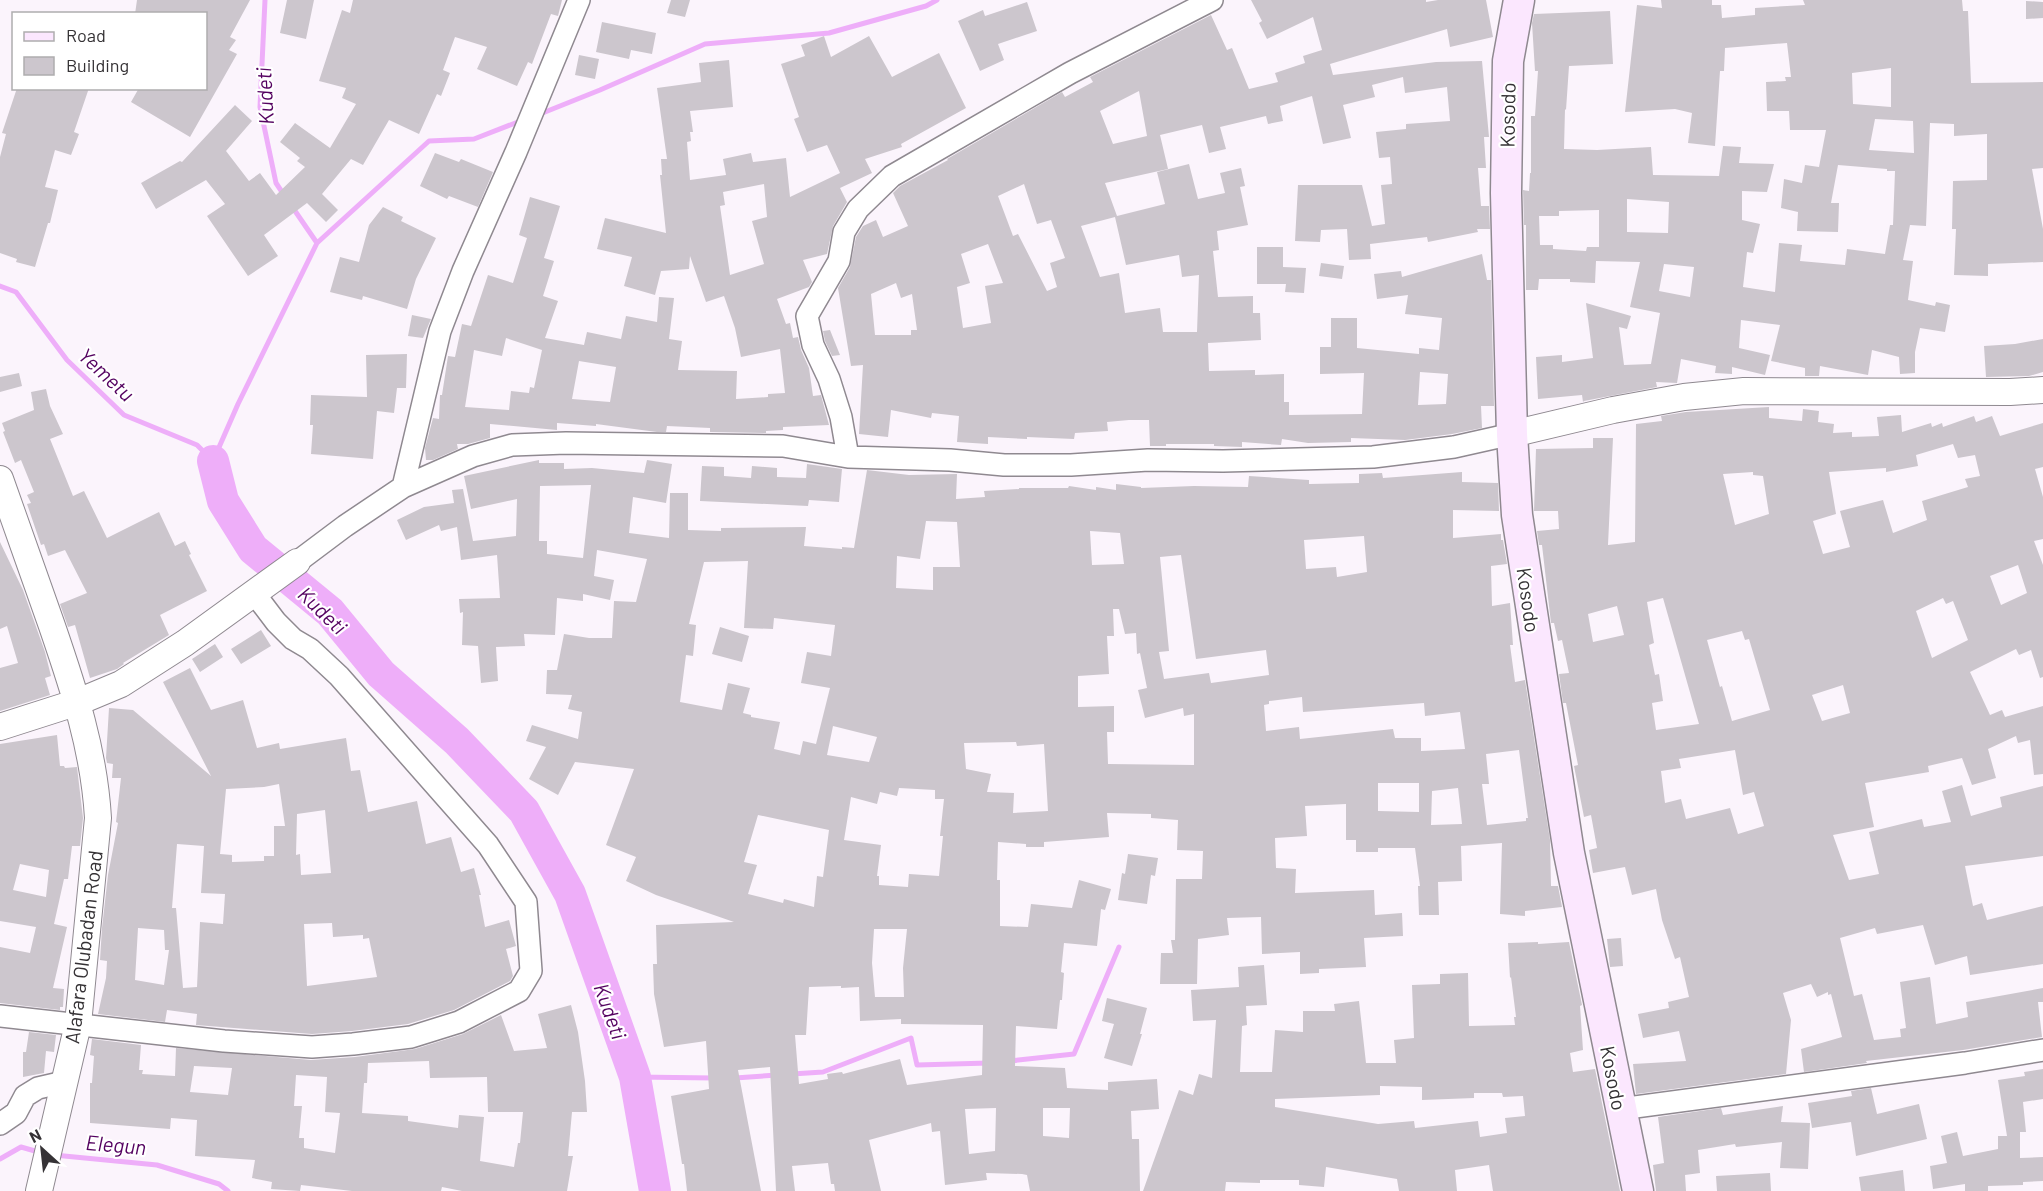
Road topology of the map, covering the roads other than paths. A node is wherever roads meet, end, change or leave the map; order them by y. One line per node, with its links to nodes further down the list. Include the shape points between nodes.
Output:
1 (579, 0): 8 (street, via 440,331)
2 (1212, 0): 6 (street, via 1070,73 892,176 858,209 844,232 840,261 807,316 813,345 841,417)
3 (1519, 0): 5 (main road, Kosodo, via 1508,61 1506,193)
4 (2043, 390): 5 (street, via 1744,391 1613,410)
5 (1512, 434): 6 (street, via 1454,447 1361,457 1004,465); 17 (main road, Kosodo, via 1517,515 1569,853)
6 (848, 457): 8 (street, via 783,446 512,445 473,456)
7 (0, 479): 11 (street, Alafara Olubadan Road)
8 (403, 487): 9 (street)
9 (297, 562): 10 (street)
10 (262, 588): 11 (street, via 156,663 121,684); 14 (street, via 276,622 339,676 488,845 526,902 531,971 519,991 459,1022 411,1037 353,1044 312,1047 224,1041)
11 (78, 702): 12 (street); 14 (street, Alafara Olubadan Road, via 96,784 98,818)
12 (0, 727)
13 (0, 1016): 14 (street)
14 (78, 1024): 16 (street, Alafara Olubadan Road)
15 (2043, 1050): 17 (street, via 1965,1064)
16 (64, 1082): 18 (street, via 38,1088 25,1096 16,1113); 19 (street, Alafara Olubadan Road)
17 (1620, 1109): 20 (main road, Kosodo)
18 (0, 1124)
19 (39, 1191)
20 (1638, 1191)

